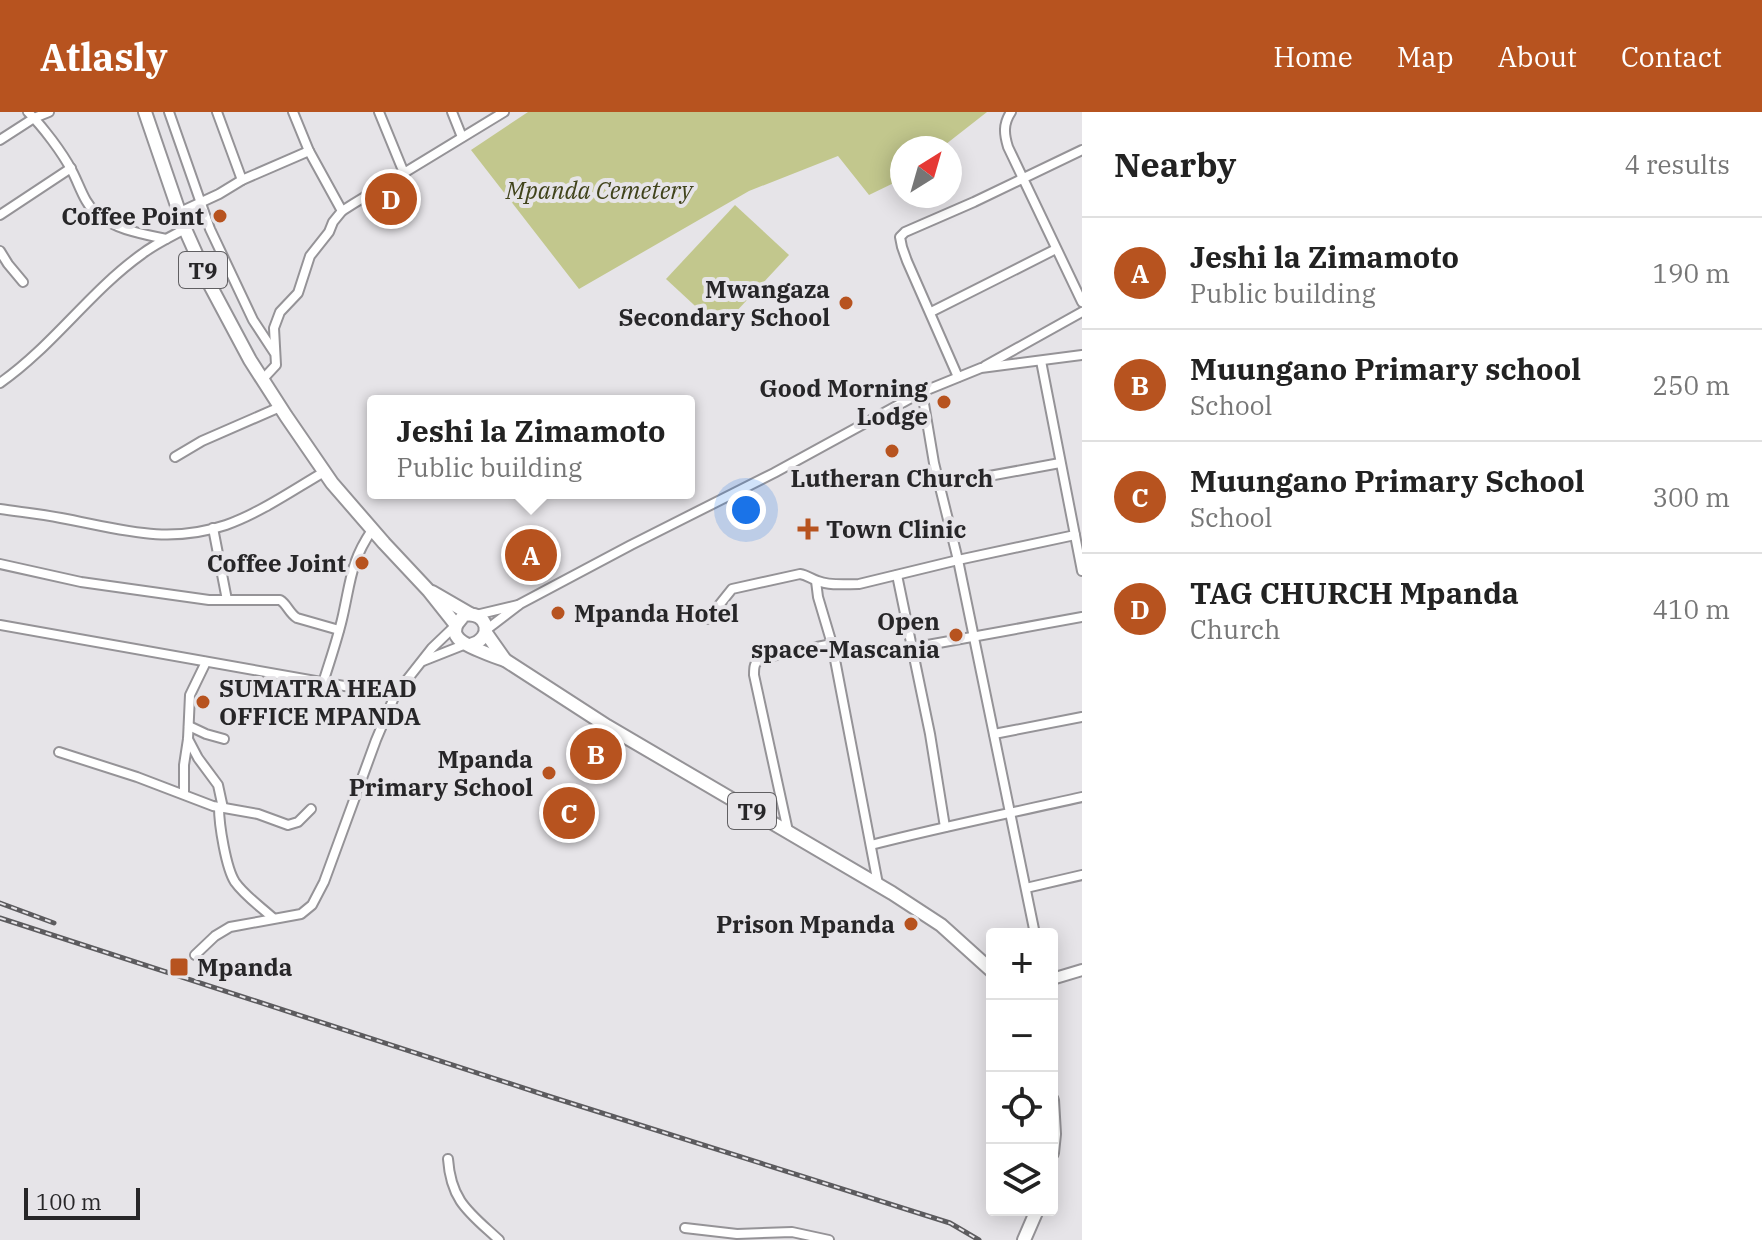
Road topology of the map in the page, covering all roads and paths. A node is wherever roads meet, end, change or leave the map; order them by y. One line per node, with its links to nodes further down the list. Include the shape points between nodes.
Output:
1 (49, 112): 10 (street)
2 (145, 112): 21 (highway, T9)
3 (169, 112): 19 (street)
4 (217, 112): 18 (street)
5 (293, 112): 14 (street)
6 (379, 112): 16 (street)
7 (452, 112): 11 (street)
8 (504, 112): 11 (street)
9 (1009, 113): 17 (street, via 1004,133)
10 (31, 115): 12 (street); 15 (street)
11 (462, 137): 16 (street)
12 (0, 140)
13 (1082, 150): 17 (street)
14 (309, 151): 18 (street); 20 (street)
15 (71, 168): 22 (street); 24 (street, via 85,199 101,217)
16 (404, 173): 20 (street)
17 (1023, 179): 25 (street); 29 (street, via 902,234 902,247)
18 (242, 180): 19 (street)
19 (201, 203): 21 (street); 32 (street, via 243,299)
20 (342, 211): 32 (street, via 310,256 298,293 280,312 274,328)
21 (178, 213): 23 (highway, T9)
22 (0, 215)
23 (185, 229): 24 (street); 36 (highway, T9)
24 (166, 239): 37 (street, via 118,273)
25 (1056, 249): 28 (street); 29 (street)
26 (0, 251): 27 (street)
27 (23, 282)
28 (1082, 302)
29 (931, 312): 35 (street)
30 (1082, 312): 34 (street)
31 (1082, 355): 33 (street)
32 (276, 356): 36 (street, via 276,365)
33 (1041, 361): 34 (street); 41 (street)
34 (981, 368): 35 (street)
35 (958, 377): 38 (street)
36 (263, 379): 39 (highway, T9)
37 (0, 383)
38 (922, 392): 43 (street); 55 (street)
39 (280, 407): 40 (street); 42 (highway, T9)
40 (175, 457)
41 (1060, 463): 43 (street); 47 (street)
42 (324, 472): 45 (street, via 248,515); 46 (highway, T9)
43 (940, 485): 48 (street)
44 (0, 509): 45 (street, via 137,534)
45 (213, 528): 54 (street)
46 (372, 530): 53 (highway, T9); 61 (street, via 356,557)
47 (1075, 535): 48 (street); 50 (street)
48 (958, 560): 51 (street); 63 (street)
49 (0, 564): 54 (street, via 81,582)
50 (1082, 571)
51 (897, 575): 52 (street, via 859,584); 66 (street)
52 (816, 581): 58 (street, via 800,574 739,586); 65 (street)
53 (429, 591): 56 (highway, T9); 60 (highway, T9)
54 (227, 600): 61 (street, via 280,600 297,618)
55 (520, 604): 56 (street); 62 (street)
56 (473, 614): 60 (highway, via 464,615); 62 (highway, T9)
57 (1082, 617): 63 (street)
58 (708, 619)
59 (0, 625): 68 (street)
60 (456, 625): 64 (highway, T9, via 457,636); 69 (street)
61 (339, 630): 70 (street)
62 (486, 631): 64 (highway, via 482,640); 67 (highway, T9)
63 (974, 637): 66 (street); 74 (street)
64 (468, 644): 67 (highway, T9); 69 (street)
65 (832, 644): 84 (street, via 761,658 754,667); 85 (street)
66 (911, 648): 83 (street)
67 (505, 660): 84 (highway, T9)
68 (206, 662): 70 (street); 73 (street, via 190,695)
69 (423, 662): 71 (street)
70 (323, 683): 71 (street)
71 (395, 695): 89 (street, via 312,905 301,914)
72 (1082, 717): 74 (street)
73 (189, 726): 75 (street); 76 (street)
74 (994, 734): 82 (street)
75 (188, 739): 78 (street); 80 (street, via 218,785)
76 (224, 739)
77 (59, 752): 78 (street)
78 (184, 794): 80 (street)
79 (1082, 797): 82 (street)
80 (221, 808): 81 (street, via 288,825); 89 (street, via 219,825 230,873)
81 (311, 809)
82 (1011, 813): 83 (street); 88 (street)
83 (945, 827): 85 (street)
84 (788, 831): 87 (highway, T9)
85 (871, 845): 87 (street)
86 (1082, 875): 88 (street)
87 (878, 884): 92 (highway, T9, via 941,925)
88 (1026, 888): 90 (street)
89 (273, 918): 91 (street, via 230,927)
90 (1034, 928)
91 (195, 955)
92 (986, 966)
93 (1082, 970): 94 (main road)
94 (1058, 979)
95 (448, 1159): 98 (street, via 449,1178 460,1199)
96 (1034, 1216): 100 (highway)
97 (685, 1228): 99 (street, via 737,1234 792,1232)
98 (499, 1240)
99 (829, 1240)
100 (1024, 1240)

